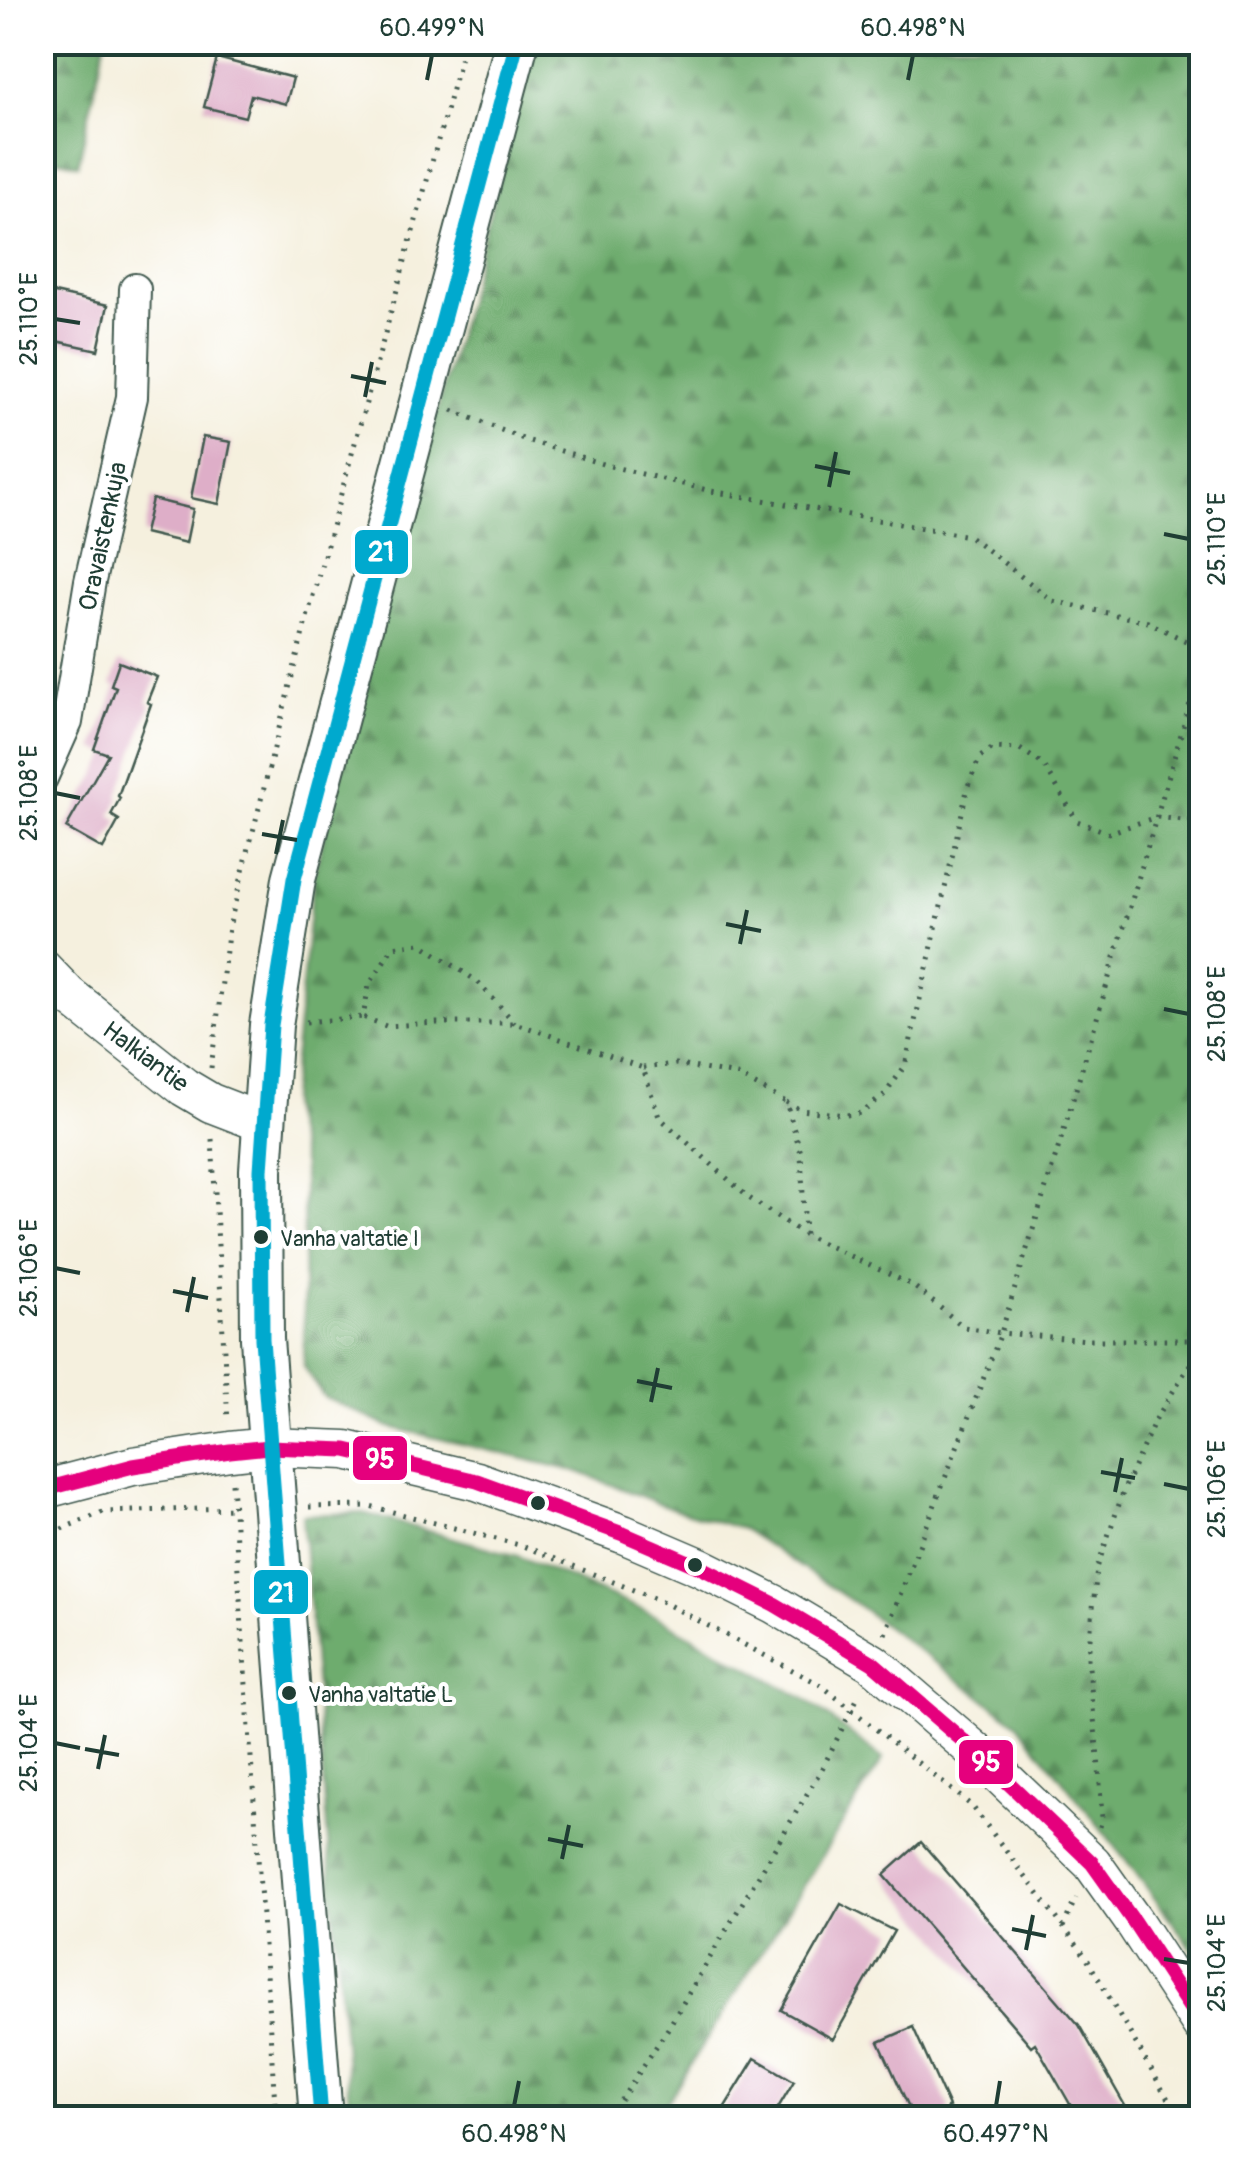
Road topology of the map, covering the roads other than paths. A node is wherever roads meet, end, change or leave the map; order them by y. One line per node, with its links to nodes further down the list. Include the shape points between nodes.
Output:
1 (517, 42): 5 (main road, via 294,878)
2 (136, 288): 3 (street, Oravaistenkuja, via 132,397 90,581 67,722)
3 (42, 778)
4 (42, 968): 5 (street, Halkiantie, via 184,1086)
5 (263, 1124): 6 (main road, via 262,1338)
6 (270, 1447): 7 (street, via 133,1466); 8 (street, via 346,1450 495,1488 624,1534 774,1604 873,1664 1092,1863); 9 (main road)
7 (42, 1490)
8 (1202, 2026)
9 (321, 2118)

